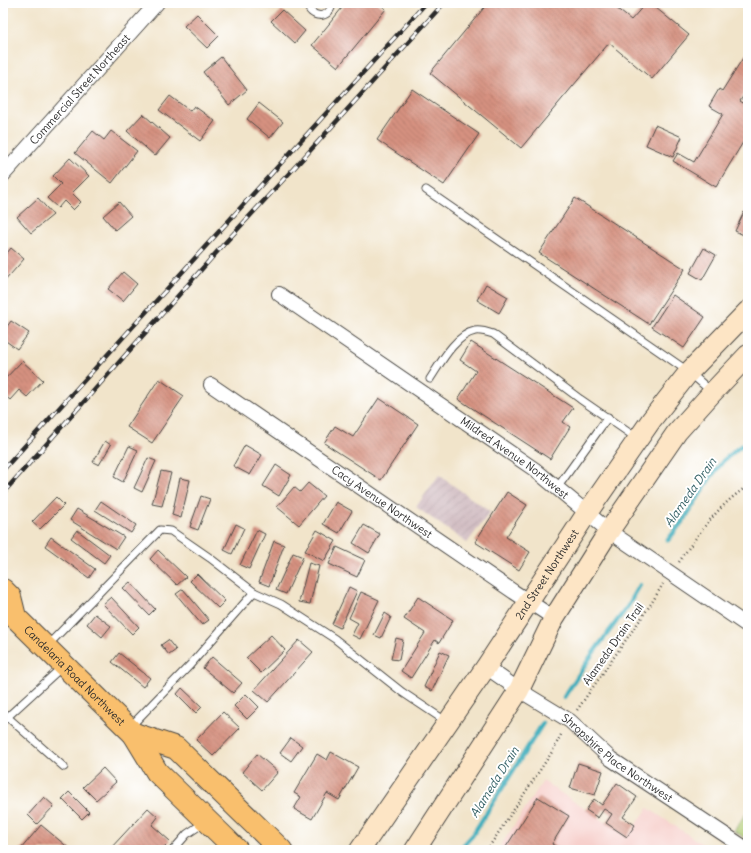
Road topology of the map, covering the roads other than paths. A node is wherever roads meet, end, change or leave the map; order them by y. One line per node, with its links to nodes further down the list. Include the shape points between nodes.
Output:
1 (157, 3): 4 (street, Commercial Street Northeast)
2 (307, 3): 3 (lane, via 313,14 320,16 328,13)
3 (332, 3)
4 (3, 175)
5 (426, 190): 9 (lane)
6 (279, 294): 15 (street, Mildred Avenue Northwest, via 534,469)
7 (748, 311): 9 (main road, 2nd Street Northwest)
8 (748, 355): 12 (main road)
9 (689, 372): 12 (lane); 14 (main road, 2nd Street Northwest)
10 (430, 379): 13 (lane, via 454,344 467,334 485,331 493,334)
11 (211, 385): 20 (street, Cacy Avenue Northwest)
12 (712, 393): 17 (main road, via 678,432)
13 (608, 417): 14 (lane); 15 (lane)
14 (638, 439): 16 (main road, 2nd Street Northwest)
15 (557, 488): 16 (street, Mildred Avenue Northwest)
16 (587, 513): 17 (street, Mildred Avenue Northwest); 20 (main road, 2nd Street Northwest)
17 (608, 531): 22 (main road); 23 (street, Mildred Avenue Northwest)
18 (3, 590): 21 (main road, Candelaria Road Northwest, via 10,597)
19 (254, 592): 24 (lane, via 171,531 160,530); 29 (lane, via 281,604 335,639 402,692); 30 (lane)
20 (528, 602): 22 (street, Cacy Avenue Northwest); 26 (main road, 2nd Street Northwest)
21 (9, 616): 24 (main road, Candelaria Road Northwest)
22 (554, 618): 27 (main road)
23 (748, 626)
24 (46, 647): 25 (main road, Candelaria Road Northwest)
25 (64, 665): 28 (lane); 30 (main road, Candelaria Road Northwest)
26 (486, 667): 27 (street, Shropshire Place Northwest); 29 (main road, 2nd Street Northwest)
27 (520, 690): 37 (main road); 38 (street, Shropshire Place Northwest, via 570,721 611,759)
28 (4, 717): 31 (lane)
29 (448, 722): 36 (main road, 2nd Street Northwest)
30 (132, 731): 32 (main road, Candelaria Road Northwest, via 157,772); 35 (main road, Candelaria Road Northwest, via 176,748)
31 (64, 767)
32 (207, 821): 33 (main road, Candelaria Road Northwest); 34 (lane, via 187,834)
33 (235, 849)
34 (173, 850)
35 (281, 850)
36 (360, 850)
37 (415, 850)
38 (748, 850)

